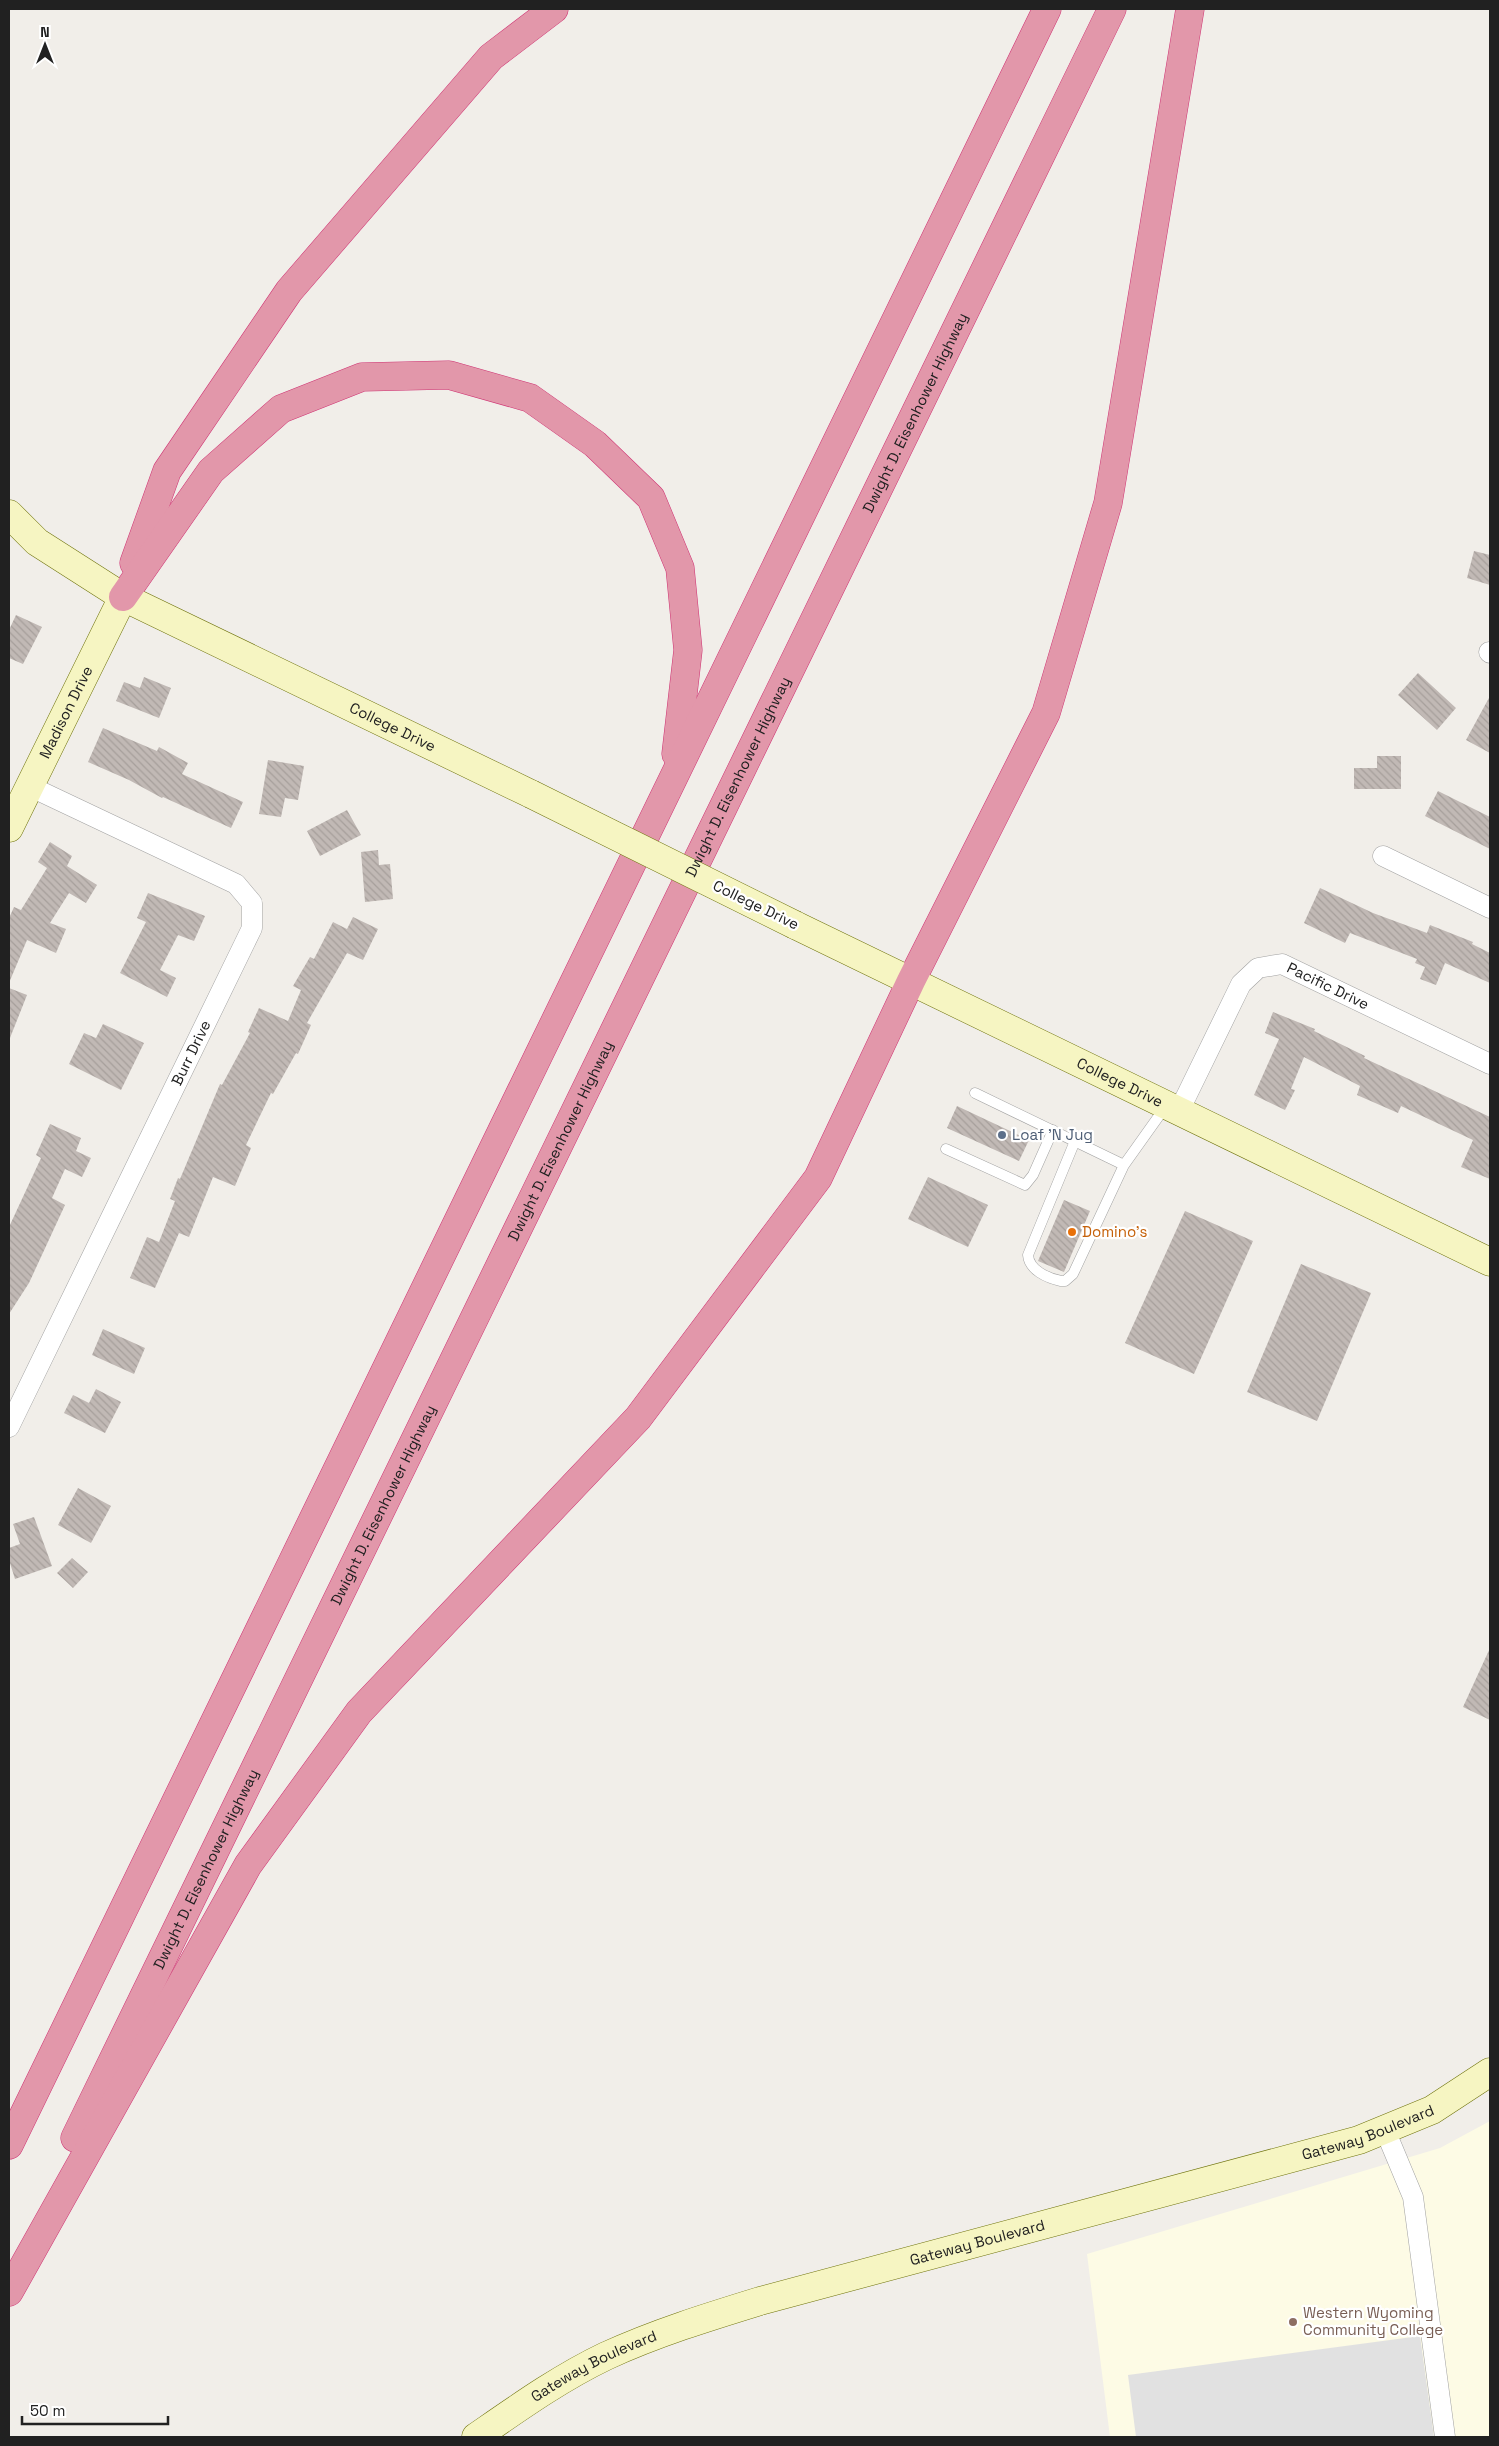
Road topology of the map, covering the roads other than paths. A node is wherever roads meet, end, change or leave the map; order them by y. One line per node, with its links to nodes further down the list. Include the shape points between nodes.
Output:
1 (554, 9): 6 (highway, via 491,57 289,291 168,471)
2 (1047, 9): 7 (highway)
3 (1112, 9): 25 (highway, Dwight D. Eisenhower Highway)
4 (1190, 9): 12 (highway, via 1108,503 1046,713)
5 (9, 514): 6 (main road, College Drive, via 38,542)
6 (122, 597): 7 (highway, via 210,471 281,409 362,376 449,375 530,398 595,444 651,498 680,568 688,650); 8 (main road, Madison Drive); 12 (main road, College Drive, bridge)
7 (673, 775): 24 (highway)
8 (29, 786): 9 (main road, Madison Drive); 21 (street, Burr Drive, via 236,884 252,903 252,928)
9 (9, 828)
10 (1383, 856): 11 (street)
11 (1490, 908)
12 (911, 981): 15 (main road, College Drive); 26 (highway, via 818,1178 650,1403 359,1712 248,1865)
13 (1490, 1064): 15 (street, Pacific Drive, via 1282,964 1258,968 1241,984)
14 (974, 1092): 16 (lane)
15 (1172, 1108): 19 (lane); 20 (main road, College Drive)
16 (1053, 1130): 17 (lane); 18 (lane, via 1034,1175 1025,1185)
17 (1075, 1141): 19 (lane); 19 (lane, via 1030,1248 1030,1266 1049,1276 1065,1281 1073,1274)
18 (946, 1149)
19 (1124, 1165)
20 (1490, 1262)
21 (9, 1427)
22 (1490, 2072): 23 (main road, Gateway Boulevard, via 1432,2110)
23 (1385, 2130): 27 (main road, Gateway Boulevard, via 1359,2140 760,2300 679,2326 605,2356 538,2394); 28 (street, via 1413,2197)
24 (9, 2145)
25 (9, 2275)
26 (9, 2292)
27 (476, 2437)
28 (1446, 2437)

